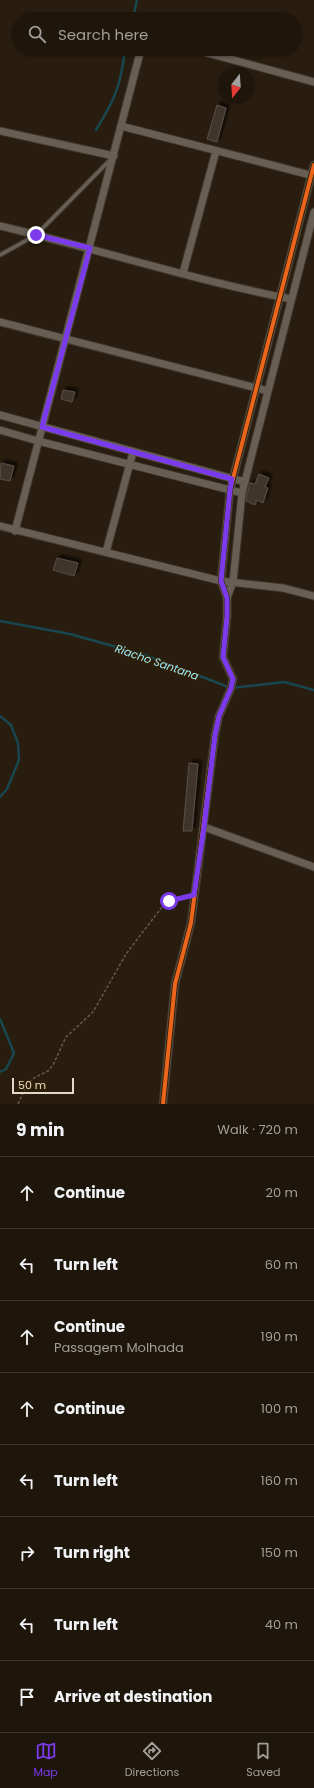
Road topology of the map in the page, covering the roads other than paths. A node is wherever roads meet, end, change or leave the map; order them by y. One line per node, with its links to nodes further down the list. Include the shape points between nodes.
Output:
1 (139, 56): 4 (street)
2 (219, 56): 3 (street)
3 (314, 82)
4 (121, 126): 6 (street); 7 (street)
5 (0, 131): 7 (street)
6 (216, 151): 9 (street); 15 (street)
7 (114, 156): 12 (lane); 13 (street)
8 (314, 165): 9 (street)
9 (313, 176): 16 (street)
10 (314, 212): 17 (street)
11 (0, 226): 12 (street)
12 (36, 235): 13 (street); 14 (lane)
13 (90, 248): 15 (street); 19 (street)
14 (0, 255)
15 (183, 273): 16 (street)
16 (280, 297): 17 (street); 20 (street)
17 (291, 299): 21 (street)
18 (0, 322): 19 (street)
19 (66, 338): 20 (street); 23 (street)
20 (256, 388): 21 (street); 28 (street)
21 (268, 390): 29 (street)
22 (0, 415): 23 (street)
23 (42, 427): 25 (street); 26 (street)
24 (0, 430): 25 (street)
25 (38, 441): 27 (street); 33 (street)
26 (133, 452): 27 (street); 28 (street)
27 (129, 464): 30 (street); 34 (street)
28 (232, 479): 29 (street); 30 (street)
29 (244, 482): 31 (street)
30 (230, 490): 31 (street); 35 (street)
31 (242, 493): 36 (street)
32 (0, 526): 33 (street)
33 (15, 531): 34 (street)
34 (106, 552): 35 (street)
35 (221, 581): 36 (street); 38 (street)
36 (233, 582): 37 (street, via 283,588); 38 (street)
37 (314, 596)
38 (227, 598): 39 (street, via 223,657 233,679 219,716 215,735)
39 (204, 827): 40 (street); 41 (street, via 191,922 175,984)
40 (314, 867)
41 (163, 1104)

